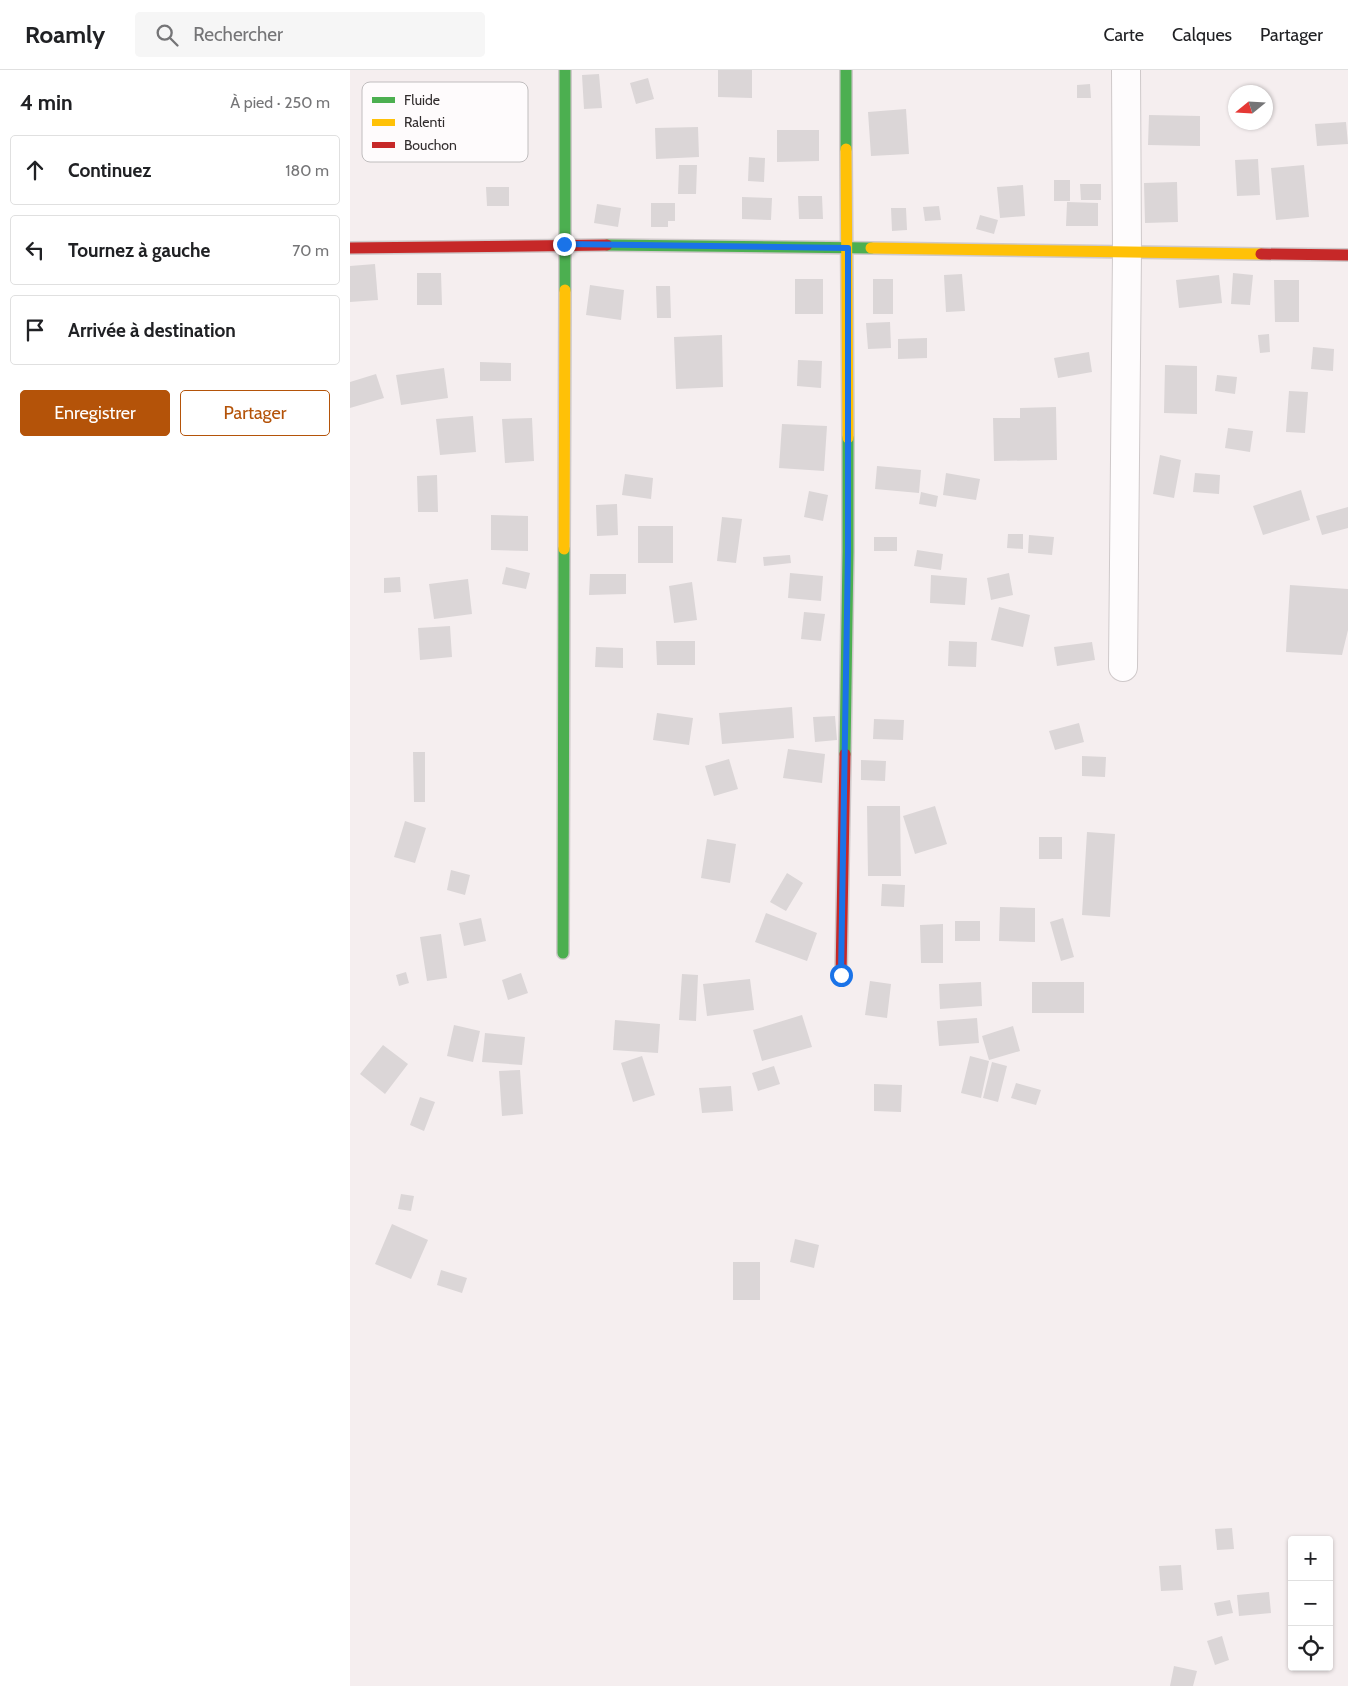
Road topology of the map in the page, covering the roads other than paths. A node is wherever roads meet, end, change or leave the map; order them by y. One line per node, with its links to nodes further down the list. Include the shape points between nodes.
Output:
1 (565, 70): 4 (street)
2 (846, 70): 6 (street)
3 (1126, 70): 7 (street)
4 (564, 244): 5 (street); 6 (street); 10 (street)
5 (350, 248)
6 (848, 248): 7 (street); 11 (street, via 848,552)
7 (1127, 252): 8 (street); 9 (street)
8 (1348, 255)
9 (1123, 667)
10 (563, 953)
11 (841, 975)

